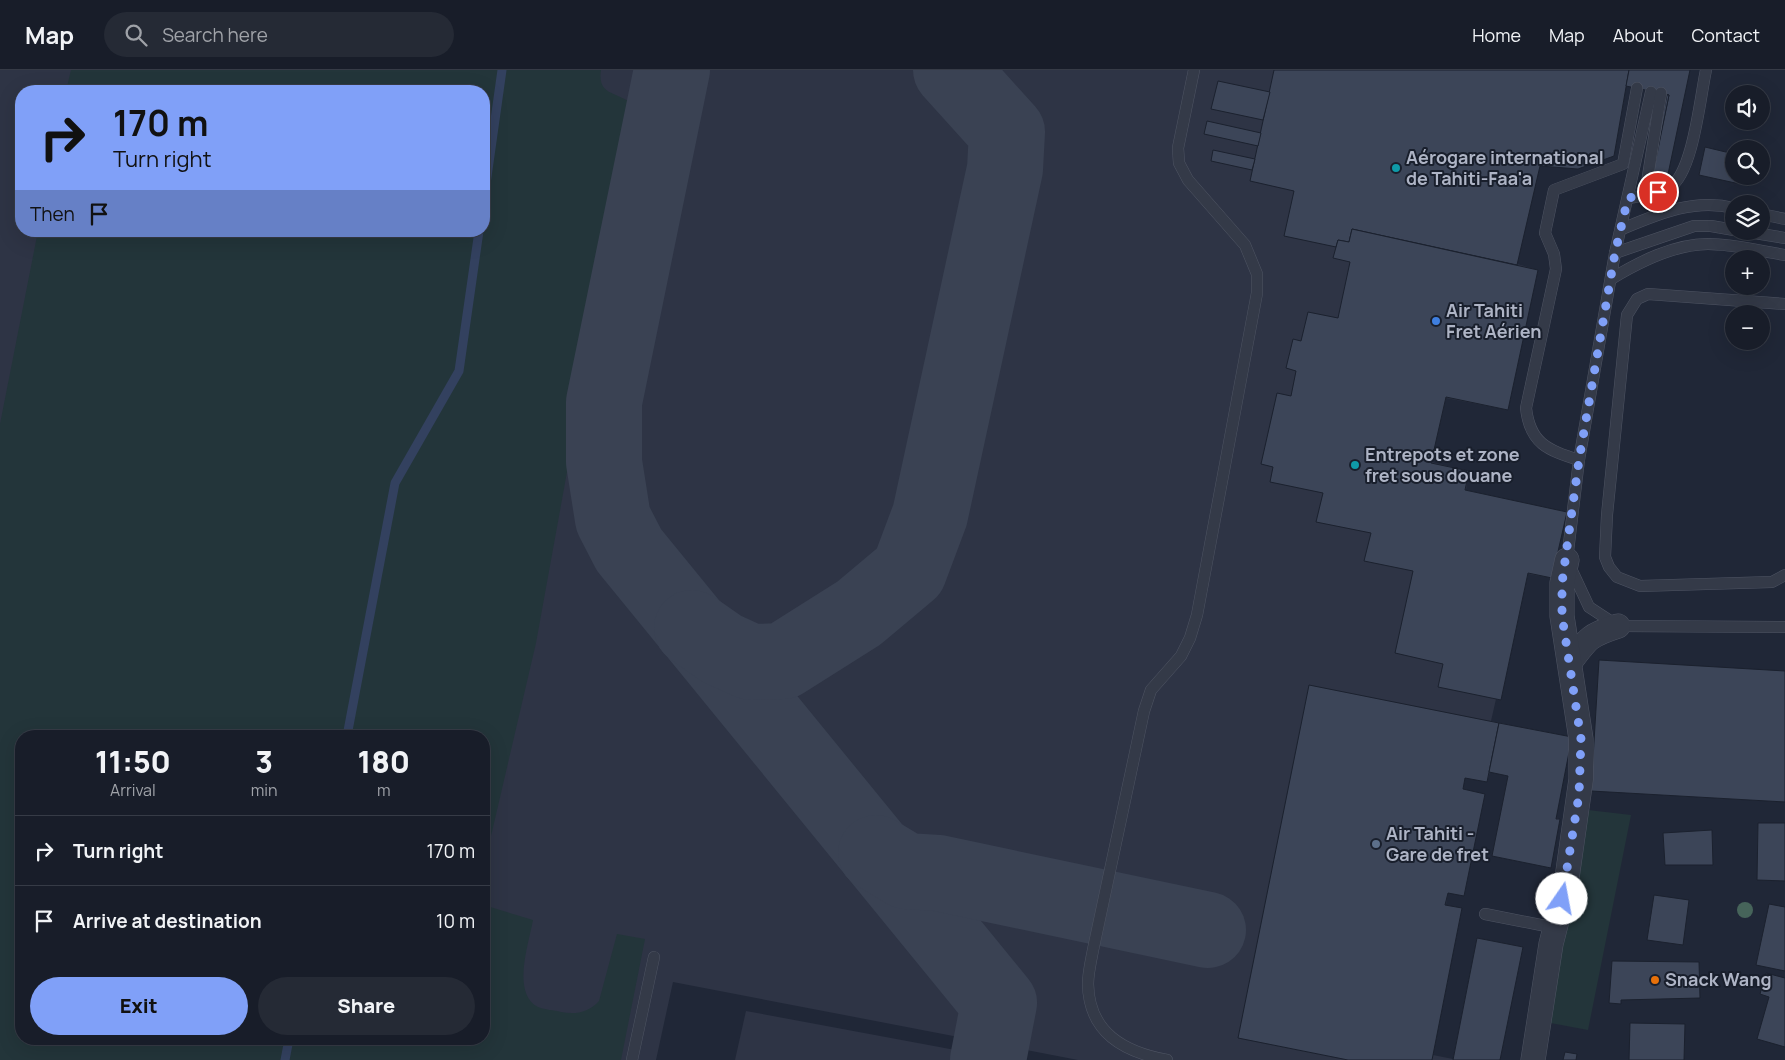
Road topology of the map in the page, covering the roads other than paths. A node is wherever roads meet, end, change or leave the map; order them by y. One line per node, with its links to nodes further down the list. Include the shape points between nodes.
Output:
1 (1194, 70): 27 (lane, via 1178,148 1179,163 1188,180 1245,245 1257,274 1257,293 1196,615 1181,656 1151,690 1144,710 1088,983 1093,1014 1103,1029 1131,1050)
2 (1706, 70): 4 (lane, via 1688,164 1670,187)
3 (1637, 88): 17 (lane, via 1623,164 1554,190 1545,233 1556,268 1526,408 1528,425 1536,438 1550,450)
4 (1645, 195): 5 (lane); 5 (lane, via 1656,92)
5 (1628, 198): 10 (lane)
6 (1725, 206): 10 (lane, via 1684,206)
7 (1770, 216): 8 (lane)
8 (1785, 219)
9 (1725, 228): 13 (lane, via 1694,226)
10 (1622, 229): 13 (lane)
11 (1770, 236): 12 (lane)
12 (1785, 238)
13 (1615, 253): 15 (lane)
14 (1785, 255): 15 (lane, via 1709,244 1686,246 1647,260)
15 (1611, 279): 17 (lane)
16 (1785, 304): 19 (lane, via 1648,294 1631,306 1621,366 1605,556 1617,577 1640,586 1772,582)
17 (1579, 460): 18 (lane)
18 (1567, 560): 20 (lane, via 1589,607); 22 (street, via 1562,583 1562,616)
19 (1785, 576)
20 (1618, 626): 21 (lane); 22 (street, via 1587,639)
21 (1785, 627)
22 (1571, 661): 24 (street, via 1581,739 1581,779 1566,885)
23 (1485, 914): 24 (lane)
24 (1556, 928): 28 (street)
25 (654, 957): 26 (lane)
26 (632, 1060)
27 (1167, 1060)
28 (1533, 1060)

